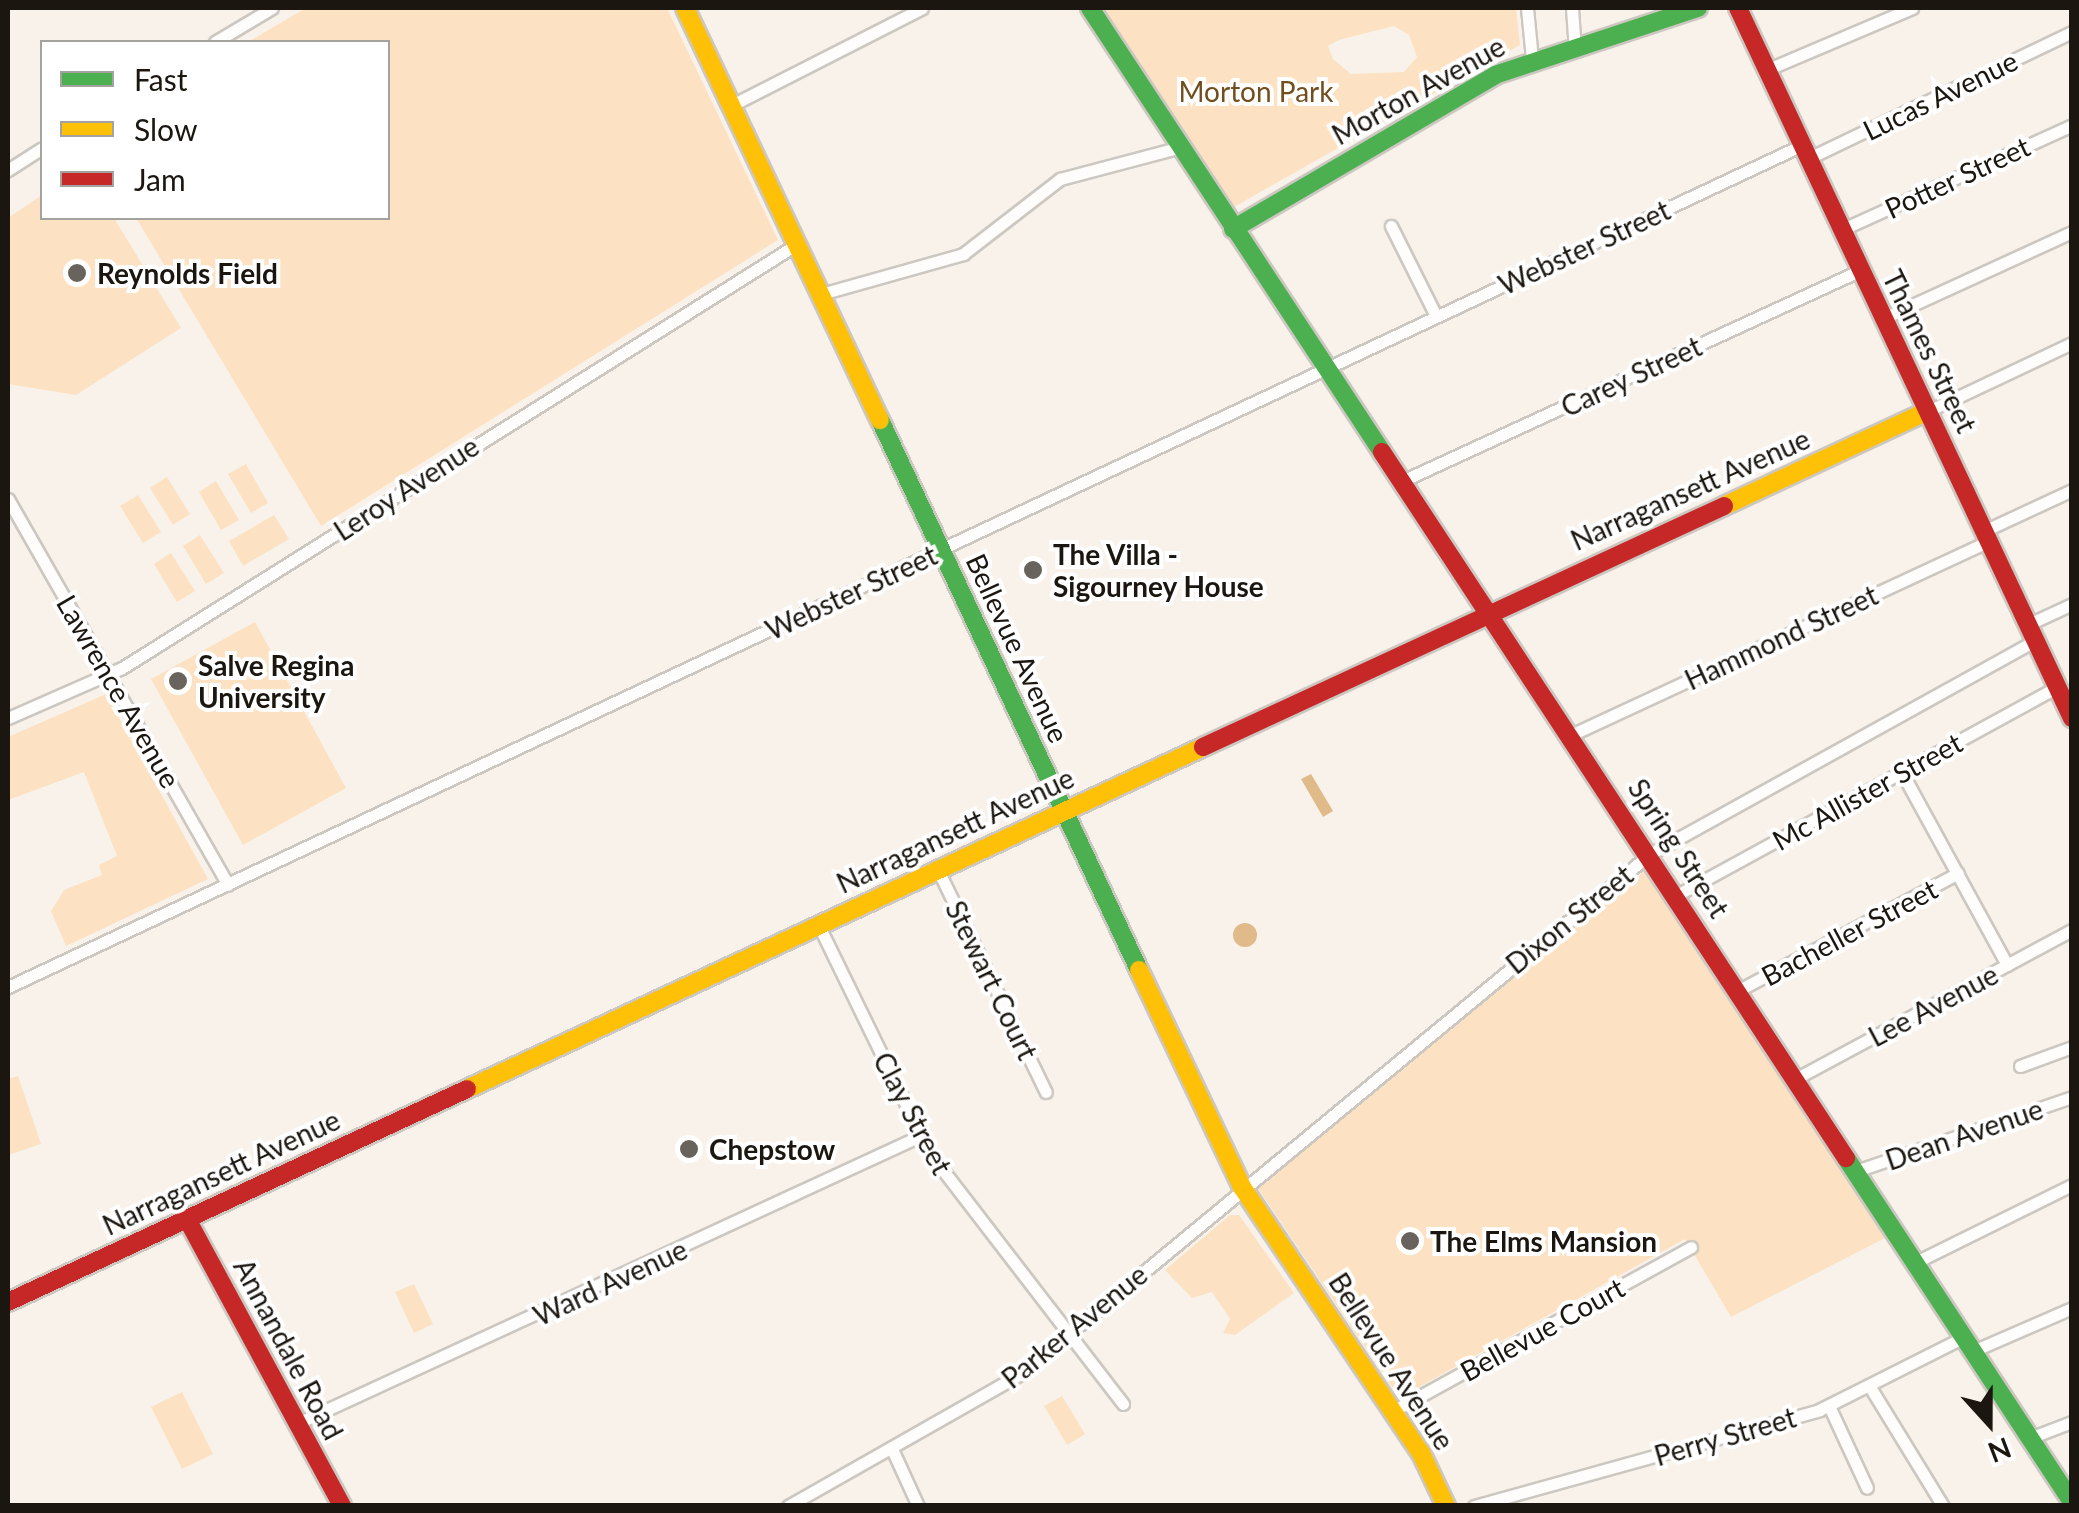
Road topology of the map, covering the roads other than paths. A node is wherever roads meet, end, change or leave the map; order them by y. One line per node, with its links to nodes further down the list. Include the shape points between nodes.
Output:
1 (272, 8): 11 (street)
2 (686, 8): 15 (main road, Bellevue Avenue)
3 (922, 8): 15 (street)
4 (1090, 8): 17 (main road, Spring Street)
5 (1527, 8): 13 (street)
6 (1572, 8): 12 (street)
7 (1695, 8): 12 (main road, Morton Avenue)
8 (1738, 8): 14 (main road, Thames Street)
9 (1912, 8): 14 (street)
10 (2072, 32): 19 (street, Lucas Avenue)
11 (218, 40)
12 (1575, 47): 13 (main road, Morton Avenue)
13 (1532, 59): 22 (main road, Morton Avenue)
14 (1766, 70): 19 (main road, Thames Street)
15 (732, 105): 25 (main road, Bellevue Avenue)
16 (2072, 125): 23 (street, Potter Street)
17 (1180, 147): 22 (main road, Spring Street); 27 (street, via 1060,179 962,254)
18 (40, 149): 20 (street)
19 (1806, 152): 23 (main road, Thames Street); 28 (street, Webster Street)
20 (8, 170)
21 (1392, 226): 28 (street)
22 (1232, 229): 31 (main road, Spring Street)
23 (1842, 230): 26 (main road, Thames Street)
24 (2072, 232): 29 (street)
25 (798, 244): 27 (main road, Bellevue Avenue); 41 (street, Leroy Avenue)
26 (1861, 270): 29 (main road, Thames Street); 33 (street, Carey Street)
27 (821, 294): 37 (main road, Bellevue Avenue)
28 (1436, 316): 31 (street, Webster Street)
29 (1884, 318): 32 (main road, Thames Street)
30 (2072, 343): 32 (street)
31 (1325, 368): 33 (main road, Spring Street); 37 (street, Webster Street)
32 (1928, 411): 36 (main road, Thames Street); 39 (main road, Narragansett Avenue)
33 (1402, 482): 39 (main road, Spring Street)
34 (2072, 490): 36 (street, Hammond Street)
35 (8, 500): 41 (street, Lawrence Avenue)
36 (1988, 535): 40 (main road, Thames Street); 45 (street, Hammond Street)
37 (941, 550): 47 (main road, Bellevue Avenue); 51 (street, Webster Street)
38 (2072, 604): 40 (street, Dixon Street)
39 (1488, 611): 45 (main road, Spring Street); 47 (main road, Narragansett Avenue)
40 (2032, 633): 42 (main road, Thames Street); 48 (street, Dixon Street)
41 (112, 674): 44 (street, Leroy Avenue); 51 (street, Lawrence Avenue)
42 (2057, 687): 43 (main road, Thames Street); 46 (street, Mc Allister Street)
43 (2070, 714)
44 (8, 718)
45 (1571, 734): 48 (main road, Spring Street)
46 (1900, 772): 50 (street); 52 (street, Mc Allister Street)
47 (1064, 809): 49 (main road, Narragansett Avenue); 66 (main road, Bellevue Avenue)
48 (1650, 854): 52 (main road, Spring Street); 66 (street, Dixon Street)
49 (938, 868): 53 (main road, Narragansett Avenue); 61 (street, Stewart Court)
50 (1958, 873): 55 (street); 57 (street, Bacheller Street)
51 (228, 885): 56 (street, Webster Street)
52 (1677, 895): 57 (main road, Spring Street)
53 (818, 924): 63 (street, Clay Street); 67 (main road, Narragansett Avenue)
54 (2072, 930): 55 (street, Lee Avenue)
55 (2007, 964): 60 (street, Lee Avenue)
56 (8, 987)
57 (1739, 990): 60 (main road, Spring Street)
58 (2072, 1047): 59 (street)
59 (2020, 1066)
60 (1795, 1080): 64 (main road, Spring Street)
61 (1046, 1092)
62 (2072, 1096): 64 (street, Dean Avenue)
63 (920, 1136): 72 (street, Clay Street); 79 (street, Ward Avenue)
64 (1856, 1172): 69 (main road, Spring Street)
65 (2072, 1185): 69 (street)
66 (1242, 1186): 72 (street, Parker Avenue); 77 (main road, Bellevue Avenue)
67 (188, 1218): 70 (main road, Narragansett Avenue); 79 (main road, Annandale Road)
68 (1691, 1248): 77 (street, Bellevue Court)
69 (1916, 1262): 73 (main road, Spring Street)
70 (8, 1302)
71 (2072, 1308): 73 (street, Perry Street)
72 (1072, 1330): 75 (street, Clay Street); 81 (street, Parker Avenue, via 1020,1374)
73 (1968, 1344): 74 (street, Perry Street); 80 (main road, Spring Street)
74 (1870, 1387): 76 (street, Perry Street); 89 (street)
75 (1123, 1404)
76 (1829, 1406): 82 (street); 88 (street, Perry Street)
77 (1393, 1411): 87 (main road, Bellevue Avenue)
78 (2072, 1422): 80 (street)
79 (298, 1423): 84 (main road, Annandale Road)
80 (2030, 1438): 83 (main road, Spring Street)
81 (892, 1449): 85 (street, Parker Avenue); 86 (street)
82 (1867, 1488)
83 (2072, 1502)
84 (342, 1506)
85 (788, 1506)
86 (918, 1506)
87 (1446, 1506)
88 (1474, 1506)
89 (1944, 1506)

